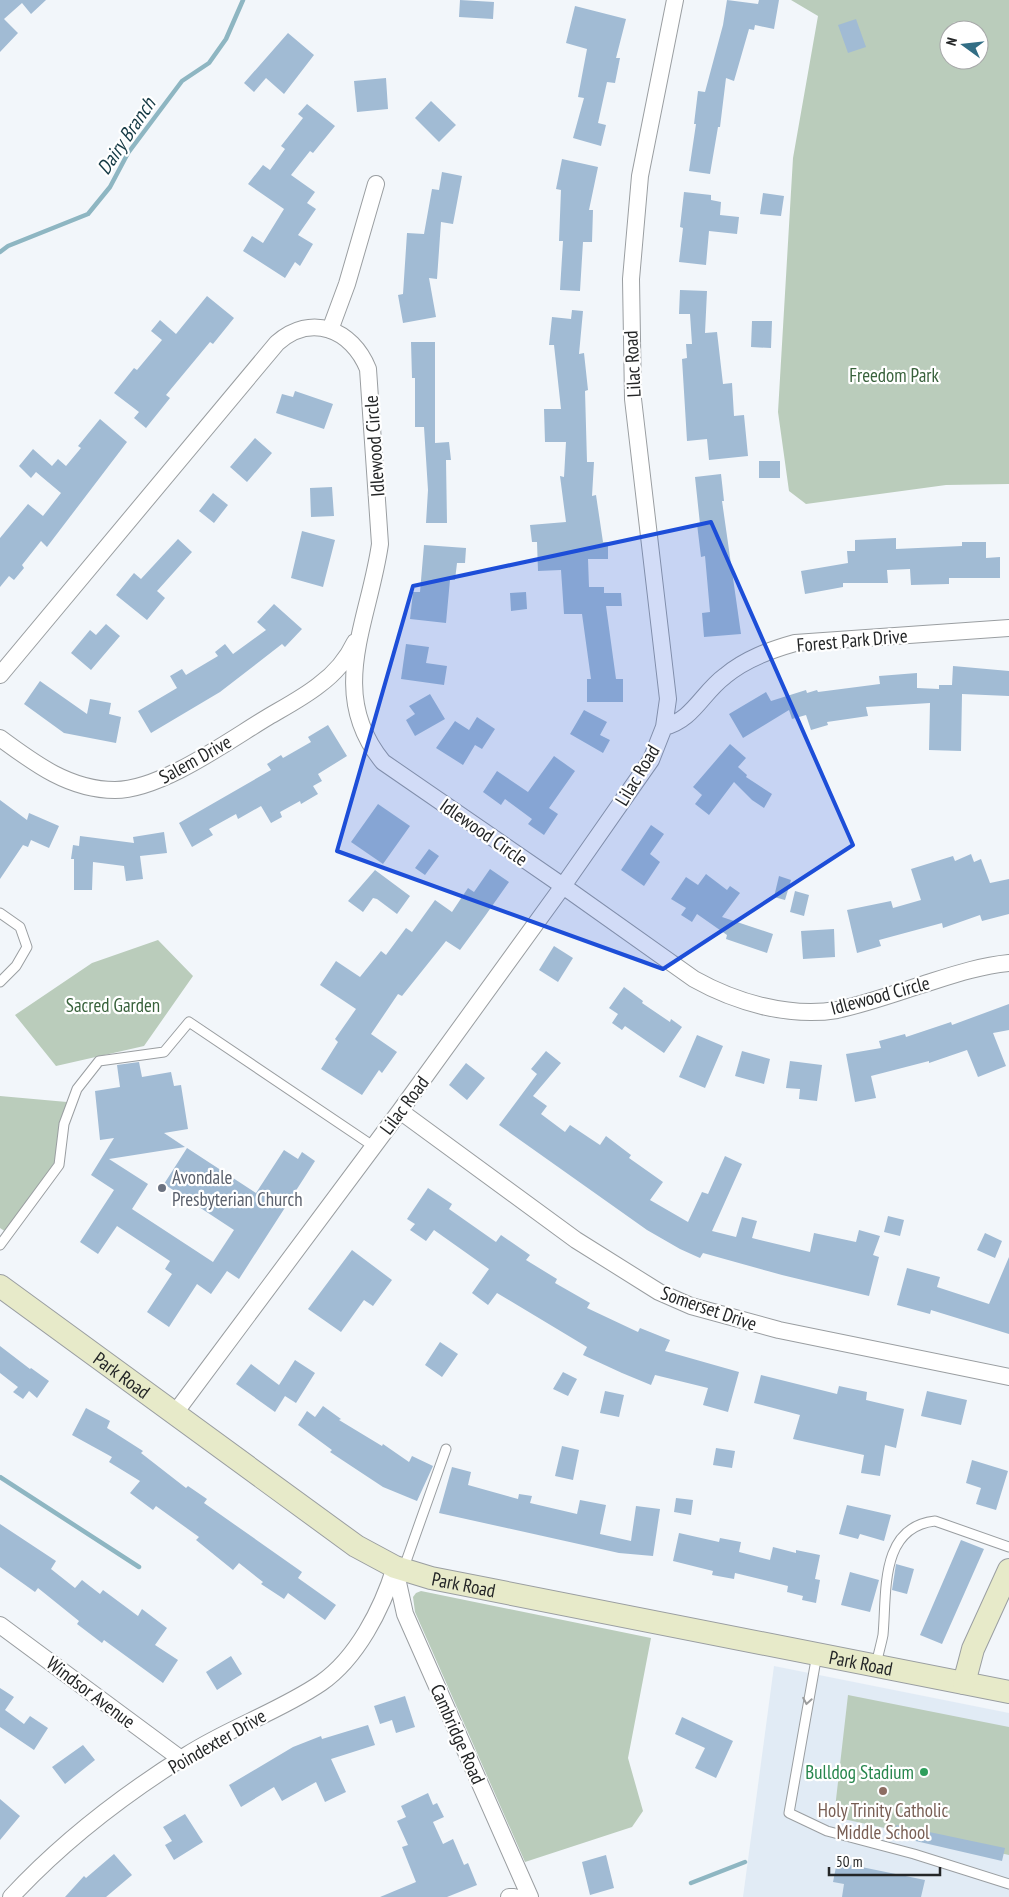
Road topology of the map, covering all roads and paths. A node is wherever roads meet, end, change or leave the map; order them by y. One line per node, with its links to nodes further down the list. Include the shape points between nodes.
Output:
1 (674, 0): 7 (street, Lilac Road, via 640,176 631,279 633,399 668,699)
2 (376, 184): 3 (street)
3 (330, 330): 5 (street, Idlewood Circle, via 352,343 362,354 368,369 380,531 376,570); 6 (street, Idlewood Circle, via 303,329 277,343)
4 (1009, 628): 7 (street, Forest Park Drive, via 795,643 744,663 707,692 693,711 677,724)
5 (362, 629): 8 (street, Salem Drive, via 344,660 319,686 228,742 148,784 116,790 93,789 72,783); 9 (street, Idlewood Circle, via 356,650 355,705 369,745 383,762)
6 (0, 675)
7 (664, 727): 9 (street, Lilac Road, via 651,760)
8 (0, 738)
9 (564, 886): 11 (street, Idlewood Circle, via 694,979 716,991 775,1008 836,1010 967,970); 13 (street, Lilac Road)
10 (0, 912): 12 (lane, via 20,927 27,947 16,966)
11 (1009, 963)
12 (0, 982)
13 (400, 1111): 14 (street, Lilac Road); 17 (street, Somerset Drive, via 576,1240 659,1292 691,1306 779,1330)
14 (373, 1146): 15 (lane, via 189,1022 164,1052 99,1061 77,1089 64,1124 59,1165); 18 (street, Lilac Road)
15 (0, 1245)
16 (0, 1286): 18 (main road, Park Road)
17 (1009, 1377)
18 (175, 1413): 21 (main road, Park Road, via 356,1546)
19 (446, 1449): 21 (lane)
20 (1009, 1547): 25 (lane, via 935,1521 906,1532 894,1548 884,1593 883,1635)
21 (399, 1569): 24 (main road, Park Road, via 431,1578); 28 (street, Poindexter Drive, via 372,1619 336,1671 311,1689); 33 (street, Cambridge Road, via 398,1589 405,1614)
22 (1009, 1570): 26 (main road, via 970,1657)
23 (0, 1625): 28 (street, Windsor Avenue)
24 (817, 1653): 25 (main road, Park Road); 29 (lane, one-way to 29, via 789,1812 827,1831)
25 (876, 1665): 26 (main road, Park Road)
26 (964, 1683): 27 (main road, Park Road)
27 (1009, 1692)
28 (181, 1759): 30 (street, Poindexter Drive, via 70,1840)
29 (1009, 1884)
30 (12, 1897)
31 (509, 1897): 32 (street)
32 (514, 1897)
33 (530, 1897)

